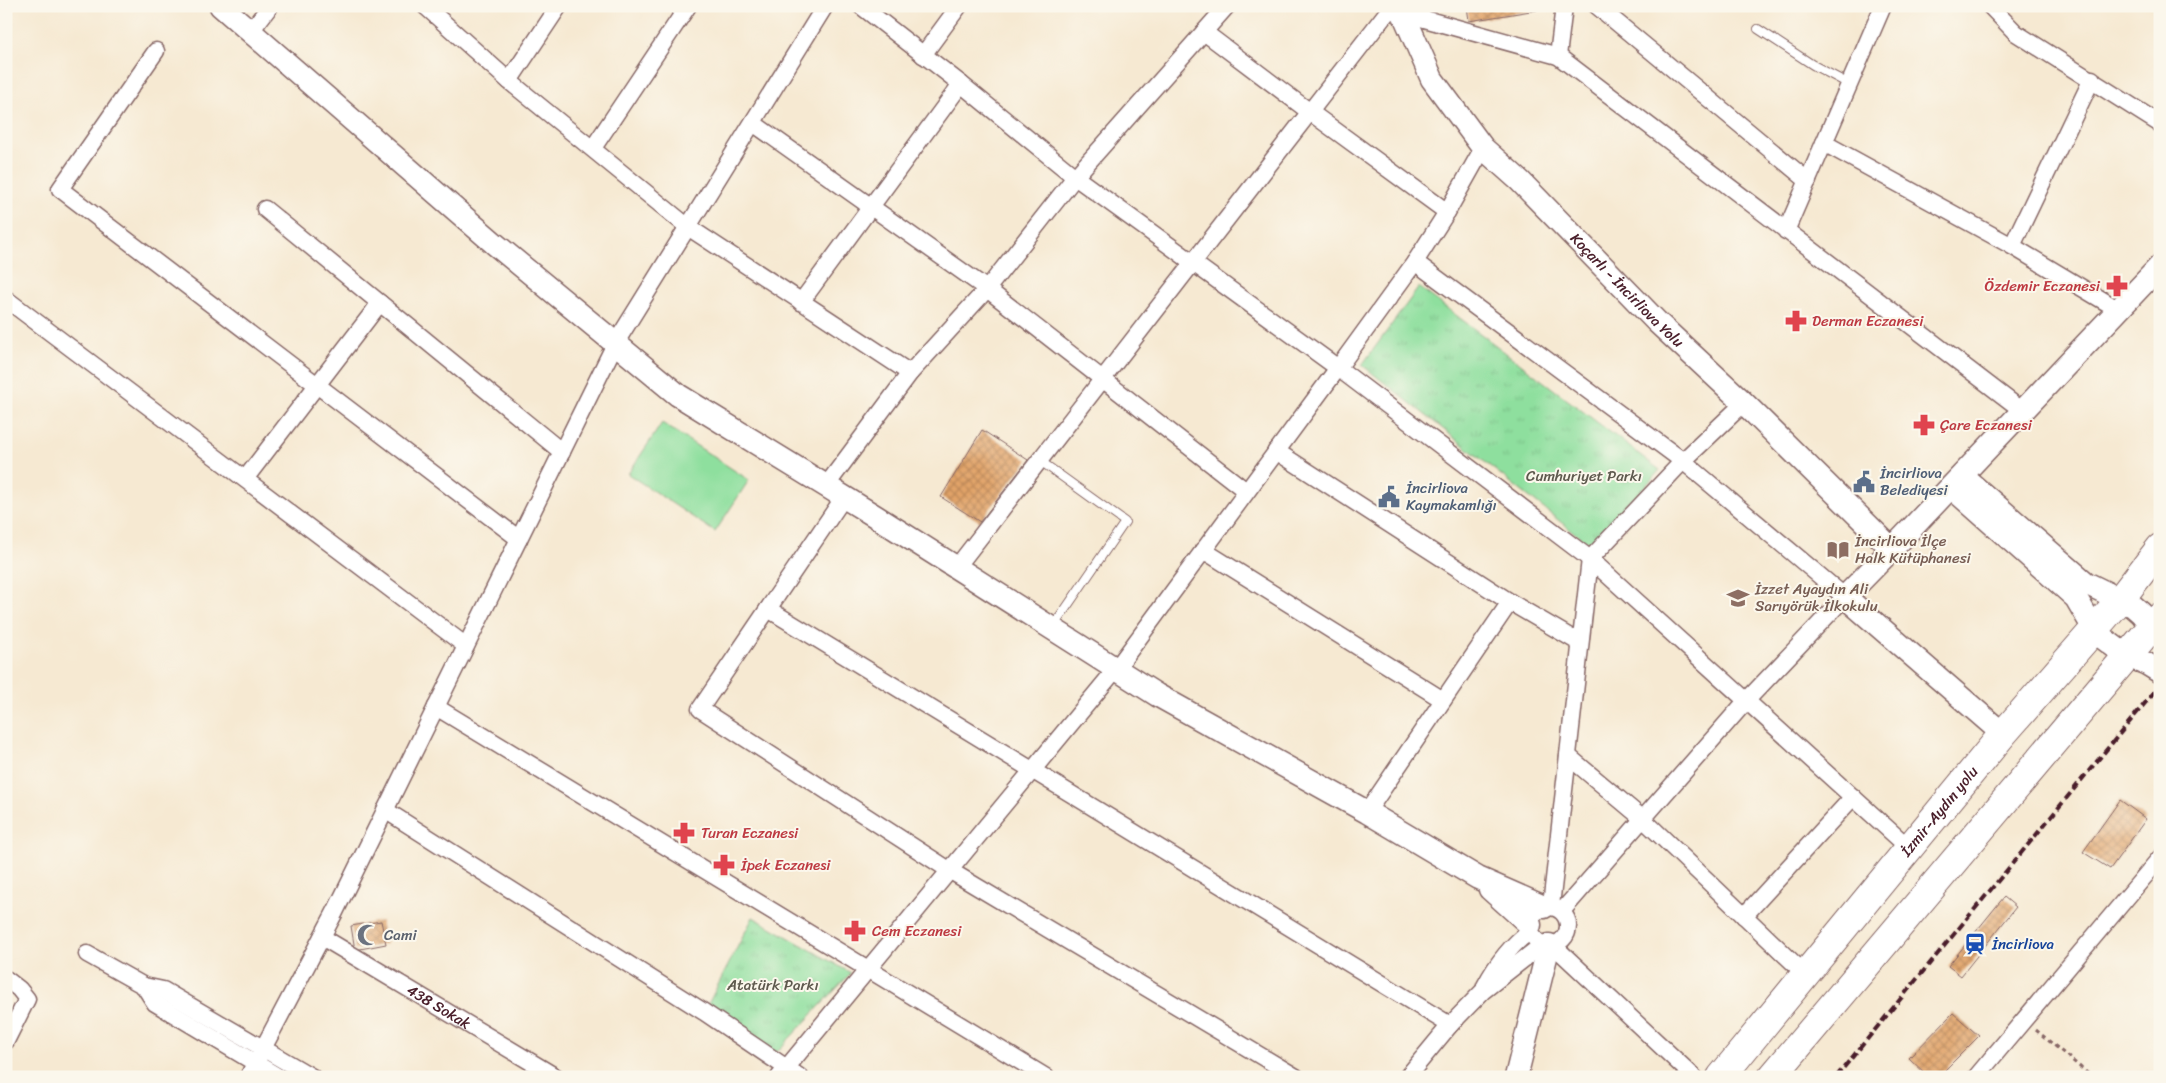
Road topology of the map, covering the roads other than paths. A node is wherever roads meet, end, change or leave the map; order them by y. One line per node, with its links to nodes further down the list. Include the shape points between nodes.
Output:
1 (221, 6): 16 (street)
2 (270, 6): 16 (street)
3 (425, 6): 22 (street)
4 (559, 6): 22 (street)
5 (688, 6): 29 (street)
6 (825, 6): 26 (street)
7 (861, 6): 19 (street)
8 (959, 6): 19 (street)
9 (1227, 6): 17 (street)
10 (1564, 6): 20 (street)
11 (1597, 6): 32 (street)
12 (1883, 6): 24 (street)
13 (1990, 6): 21 (street, via 2016,33)
14 (1397, 8): 20 (street); 25 (street); 30 (street, Koçarlı - İncirliova Yolu, via 1432,79)
15 (1758, 29): 24 (lane)
16 (250, 32): 47 (street)
17 (1204, 32): 25 (street); 31 (street)
18 (156, 51): 51 (street, via 60,189)
19 (923, 55): 23 (street)
20 (1558, 56): 37 (street)
21 (2092, 79): 27 (street); 38 (street)
22 (509, 81): 29 (street)
23 (961, 84): 31 (street); 33 (street)
24 (1849, 84): 28 (street)
25 (1310, 112): 35 (street); 39 (street)
26 (753, 122): 33 (street); 36 (street)
27 (2160, 124)
28 (1824, 142): 32 (street); 38 (street)
29 (593, 148): 36 (street)
30 (1483, 148): 35 (street); 52 (street, Koçarlı - İncirliova Yolu, via 1520,181 1657,322)
31 (1075, 177): 39 (street); 42 (street)
32 (1808, 181): 37 (street)
33 (870, 208): 42 (street); 45 (street)
34 (265, 209): 44 (street)
35 (1447, 212): 40 (street)
36 (688, 227): 45 (street); 47 (street)
37 (1786, 231): 53 (street)
38 (2012, 246): 46 (street)
39 (1193, 262): 48 (street); 50 (street)
40 (1415, 262): 48 (street); 57 (street)
41 (2160, 266): 46 (street)
42 (987, 289): 49 (street); 50 (street)
43 (6, 299): 58 (street)
44 (380, 302): 51 (street); 55 (street)
45 (801, 302): 49 (street)
46 (2119, 310): 53 (street)
47 (616, 344): 55 (street); 60 (street, via 678,395)
48 (1338, 368): 54 (street); 66 (street)
49 (910, 373): 60 (street)
50 (1103, 379): 56 (street); 61 (street)
51 (318, 385): 58 (street); 62 (street)
52 (1744, 403): 57 (street); 64 (street, Koçarlı - İncirliova Yolu)
53 (2023, 411): 59 (street)
54 (1276, 451): 61 (street); 70 (street)
55 (562, 452): 62 (street)
56 (1039, 460): 67 (street); 73 (lane, via 1125,522)
57 (1683, 461): 66 (street); 68 (street)
58 (245, 479): 76 (street)
59 (1957, 482): 64 (street); 69 (street, via 2086,583); 74 (street, via 2076,598)
60 (835, 492): 67 (street); 71 (street)
61 (1246, 492): 65 (street)
62 (519, 539): 76 (street)
63 (2160, 548): 69 (highway, İzmir-Aydın yolu)
64 (1892, 549): 68 (street)
65 (1203, 550): 78 (street); 80 (street)
66 (1590, 559): 75 (street); 81 (street)
67 (956, 568): 73 (street)
68 (1845, 597): 81 (street); 83 (street)
69 (2119, 601): 72 (street, via 2133,606); 74 (highway, İzmir-Aydın yolu)
70 (1510, 602): 75 (street); 80 (street)
71 (768, 609): 85 (street); 92 (street, via 700,709)
72 (2157, 626): 77 (highway)
73 (1052, 629): 78 (street)
74 (2094, 629): 77 (street); 83 (highway, İzmir-Aydın yolu)
75 (1580, 643): 84 (street)
76 (466, 646): 82 (street)
77 (2127, 656): 79 (street); 120 (highway)
78 (1116, 669): 85 (street); 88 (street)
79 (2160, 672)
80 (1443, 700): 88 (street)
81 (1747, 700): 86 (street); 89 (street)
82 (436, 707): 87 (street); 100 (street)
83 (2002, 734): 90 (highway, İzmir-Aydın yolu)
84 (1568, 756): 89 (street); 94 (street)
85 (1032, 770): 92 (street); 105 (street)
86 (1853, 797): 90 (street); 95 (street)
87 (385, 810): 97 (street); 109 (street, via 704,1012)
88 (1367, 812): 93 (street)
89 (1642, 819): 94 (street); 95 (street)
90 (1909, 848): 101 (highway, İzmir-Aydın yolu)
91 (2158, 863): 121 (street)
92 (950, 870): 100 (street); 115 (street)
93 (1478, 878): 94 (street); 96 (street)
94 (1552, 908): 96 (street, via 1534,913); 98 (street, via 1569,924 1565,938)
95 (1744, 916): 101 (street)
96 (1530, 928): 98 (street, via 1537,941); 104 (street, via 1495,967)
97 (322, 937): 107 (street); 112 (street, 438 Sokak)
98 (1548, 945): 104 (street); 117 (street); 118 (street)
99 (87, 954): 103 (street)
100 (868, 968): 109 (street); 114 (street)
101 (1805, 974): 119 (highway, İzmir-Aydın yolu)
102 (6, 979): 106 (street, via 27,999)
103 (144, 986): 107 (street, via 163,990); 108 (street, via 156,1003)
104 (1483, 991): 105 (street)
105 (1450, 1025): 116 (street)
106 (6, 1041)
107 (262, 1047): 108 (street); 111 (street)
108 (251, 1069): 110 (street)
109 (782, 1072): 113 (street)
110 (279, 1077)
111 (312, 1077)
112 (556, 1077)
113 (800, 1077)
114 (1046, 1077)
115 (1296, 1077)
116 (1406, 1077)
117 (1516, 1077)
118 (1694, 1077)
119 (1721, 1077)
120 (1772, 1077)
121 (1976, 1077)

